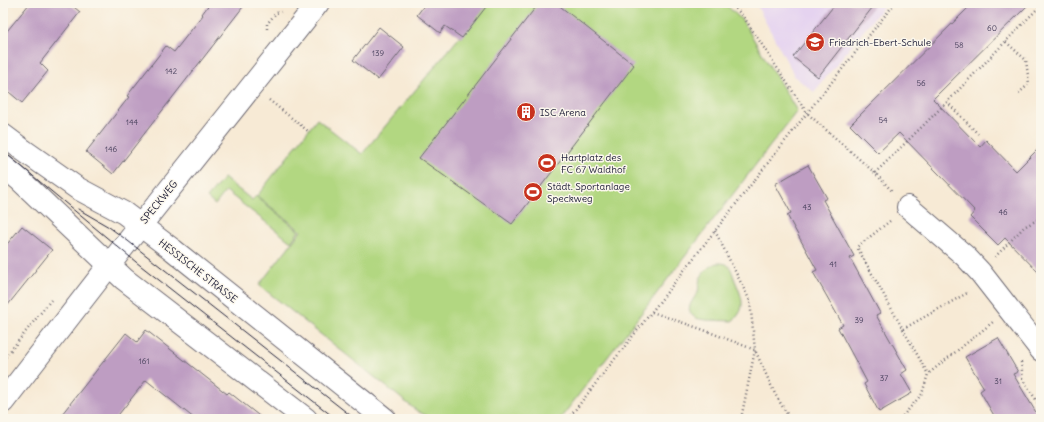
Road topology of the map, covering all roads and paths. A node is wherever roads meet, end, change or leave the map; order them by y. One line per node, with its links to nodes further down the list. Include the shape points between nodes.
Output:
1 (318, 3): 6 (street, SPECKWEG)
2 (730, 3): 9 (path, via 743,16)
3 (895, 3): 9 (path)
4 (1041, 5): 5 (path)
5 (1006, 42): 7 (path, via 1026,60 1029,84); 8 (path)
6 (252, 87): 10 (path); 17 (street, SPECKWEG)
7 (1019, 93)
8 (947, 102): 11 (path); 14 (path)
9 (807, 113): 14 (path); 18 (path)
10 (308, 131)
11 (978, 134)
12 (3, 135): 17 (street, HESSISCHE STRASSE, via 76,188 124,213)
13 (3, 166): 19 (street)
14 (875, 173): 15 (path)
15 (908, 207): 20 (street, via 965,256); 23 (path, via 857,247)
16 (1041, 218): 20 (path, via 1024,227)
17 (140, 225): 19 (street, SPECKWEG); 30 (street, HESSISCHE STRASSE)
18 (715, 231): 22 (path); 25 (path, via 750,301)
19 (109, 264): 27 (street, SPECKWEG); 29 (street, via 124,279)
20 (983, 277): 21 (street); 23 (path)
21 (1009, 310): 24 (street); 26 (path)
22 (652, 312): 25 (path); 31 (path)
23 (903, 329): 26 (path)
24 (1040, 349): 28 (path, via 1020,362 1023,380)
25 (756, 350): 32 (path); 33 (path, via 774,394)
26 (928, 374): 34 (path, via 922,394)
27 (3, 402)
28 (1041, 407)
29 (306, 419)
30 (385, 419)
31 (568, 419)
32 (741, 419)
33 (790, 419)
34 (900, 419)

